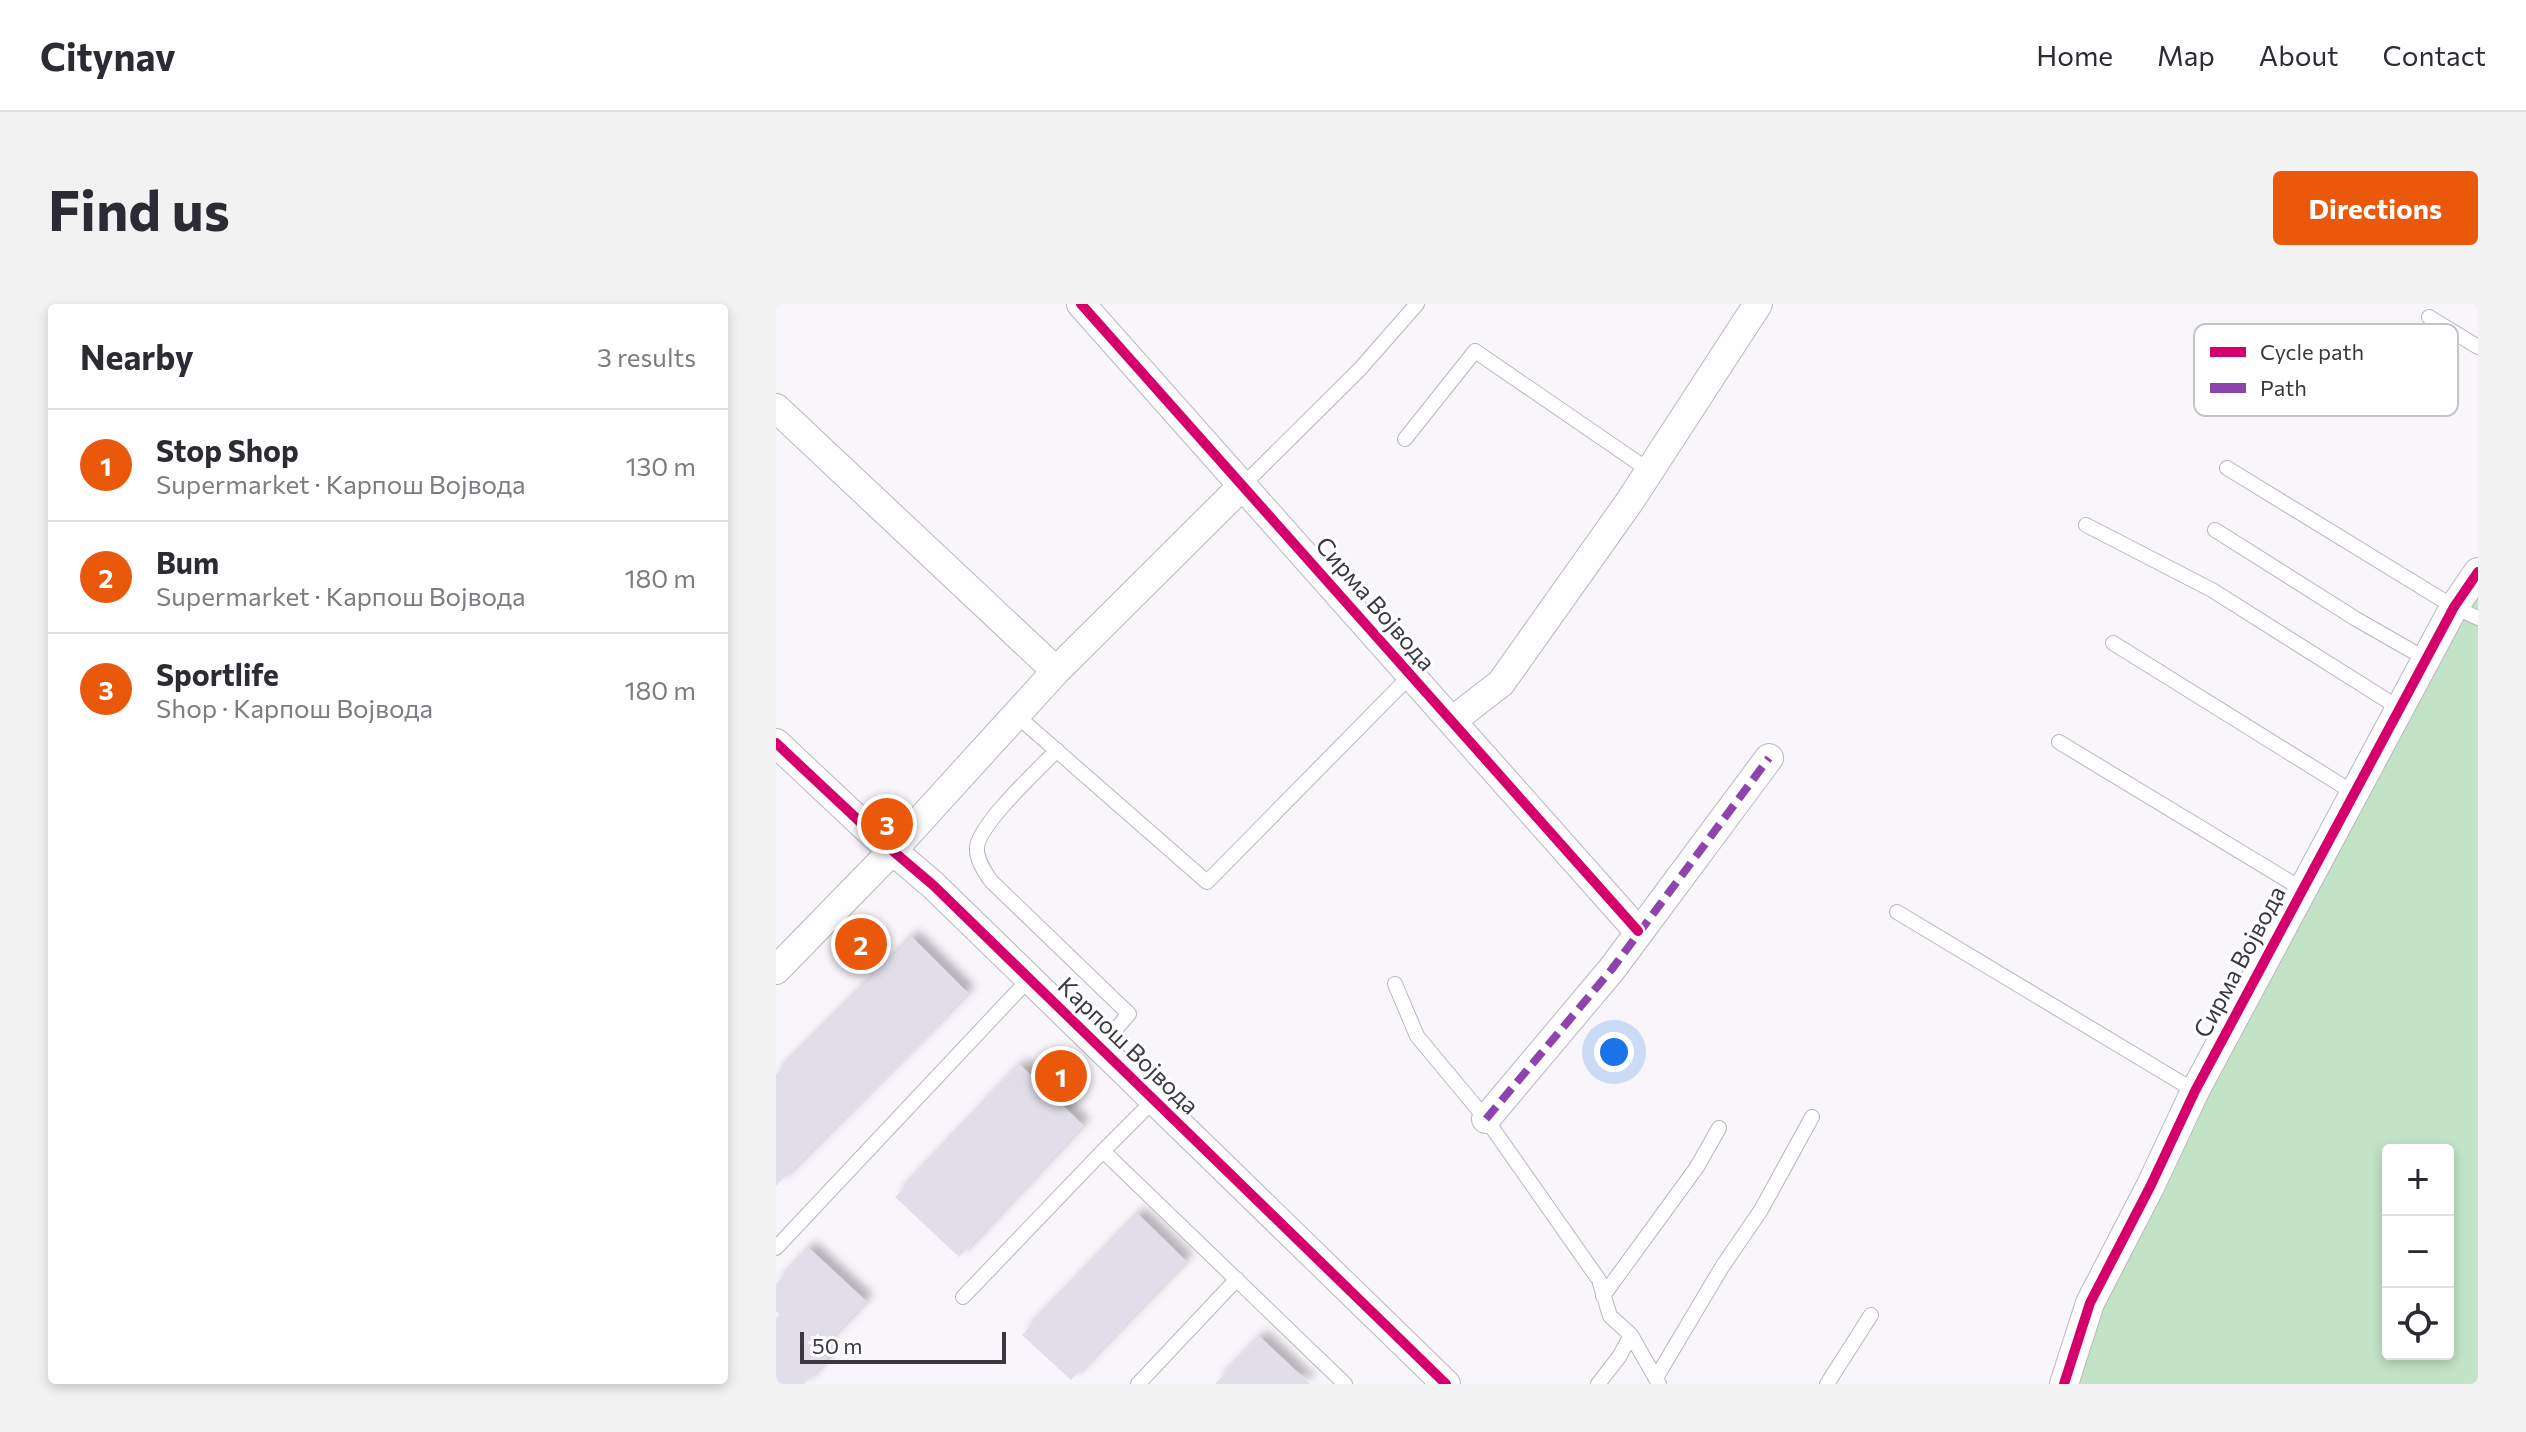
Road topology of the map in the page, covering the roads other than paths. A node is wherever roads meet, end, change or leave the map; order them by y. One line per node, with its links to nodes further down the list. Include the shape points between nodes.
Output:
1 (1081, 304): 12 (street, Сирма Војвода)
2 (1417, 304): 12 (lane)
3 (1758, 304): 11 (street)
4 (2429, 317): 5 (lane)
5 (2440, 324)
6 (2458, 335): 7 (lane)
7 (2478, 347)
8 (776, 408): 19 (street)
9 (1405, 439): 11 (lane, via 1475,351)
10 (2227, 468): 16 (lane)
11 (1650, 471): 23 (street, via 1501,683)
12 (1244, 484): 19 (street); 20 (street, Сирма Војвода)
13 (2086, 525): 21 (lane, via 2212,590)
14 (2215, 530): 18 (lane)
15 (2478, 572): 16 (street, Сирма Војвода)
16 (2466, 612): 18 (street, Сирма Војвода)
17 (2113, 643): 28 (lane)
18 (2426, 659): 21 (street, Сирма Војвода)
19 (1056, 671): 22 (street)
20 (1411, 675): 23 (street, Сирма Војвода); 26 (lane, via 1207,882)
21 (2399, 708): 28 (street, Сирма Војвода)
22 (1016, 715): 26 (lane); 29 (street)
23 (1452, 721): 32 (street, Сирма Војвода)
24 (2059, 742): 30 (lane)
25 (776, 743): 29 (street, Карпош Војвода)
26 (1057, 750): 36 (lane, via 983,829 977,849 991,881 1129,1014)
27 (1769, 758): 32 (street)
28 (2354, 793): 30 (street, Сирма Војвода)
29 (893, 850): 33 (street); 34 (street, Карпош Војвода)
30 (2302, 889): 37 (street, Сирма Војвода)
31 (1897, 912): 37 (lane)
32 (1638, 931): 40 (street)
33 (776, 970)
34 (1030, 978): 36 (street, Карпош Војвода); 43 (lane)
35 (1395, 984): 40 (lane, via 1417,1036)
36 (1100, 1047): 38 (street, Карпош Војвода)
37 (2195, 1091): 55 (street, Сирма Војвода, via 2090,1303)
38 (1154, 1100): 42 (lane); 52 (street, Карпош Војвода)
39 (1812, 1117): 49 (lane)
40 (1486, 1119): 45 (lane, via 1599,1280)
41 (1719, 1128): 45 (lane, via 1697,1167)
42 (1103, 1151): 44 (lane); 46 (lane)
43 (776, 1248)
44 (1237, 1279): 50 (lane); 51 (lane)
45 (1603, 1296): 48 (lane, via 1610,1316)
46 (963, 1297)
47 (1871, 1315): 54 (lane)
48 (1631, 1335): 49 (lane); 53 (lane)
49 (1658, 1381)
50 (1138, 1384)
51 (1345, 1384)
52 (1446, 1384)
53 (1598, 1384)
54 (1827, 1384)
55 (2064, 1384)

